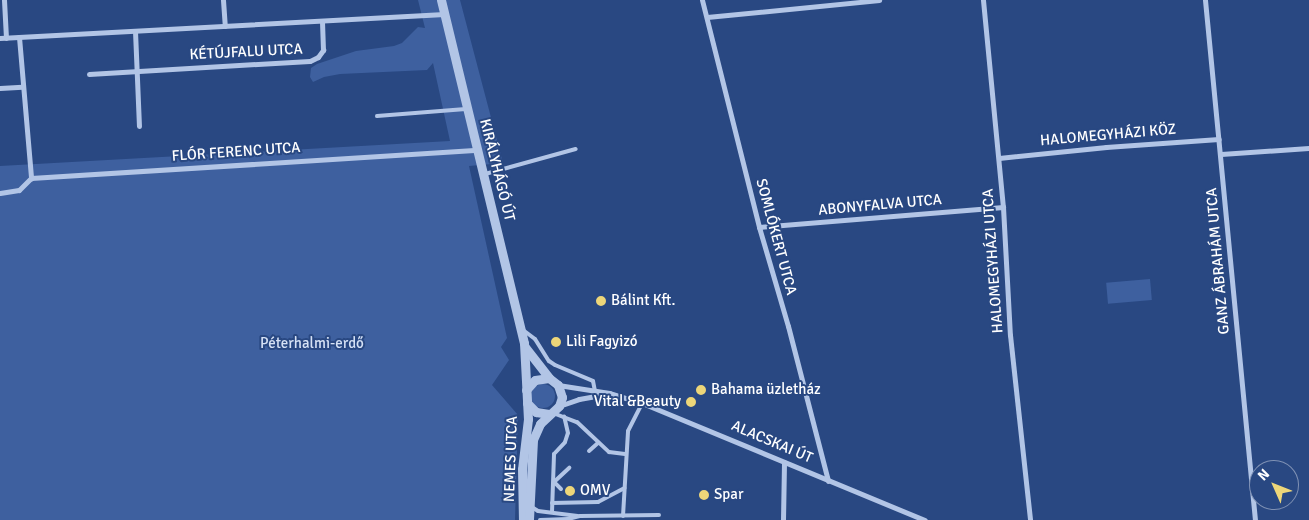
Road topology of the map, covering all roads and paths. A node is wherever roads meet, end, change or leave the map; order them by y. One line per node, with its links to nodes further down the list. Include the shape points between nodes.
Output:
1 (4, 0): 14 (street)
2 (223, 0): 11 (street)
3 (441, 0): 8 (street, KIRÁLYHÁGÓ ÚT)
4 (702, 0): 9 (street, SOMLÓKERT UTCA)
5 (879, 0): 9 (street)
6 (983, 0): 27 (street, HALOMEGYHÁZI UTCA)
7 (1205, 0): 22 (street, GANZ ÁBRAHÁM UTCA)
8 (444, 14): 10 (street, KÉTÚJFALU UTCA); 19 (street, KIRÁLYHÁGÓ ÚT)
9 (707, 17): 32 (street, SOMLÓKERT UTCA)
10 (322, 21): 11 (street, KÉTÚJFALU UTCA); 15 (street, KÉTÚJFALU UTCA, via 323,50 310,61)
11 (224, 26): 12 (street, KÉTÚJFALU UTCA)
12 (134, 31): 13 (street, KÉTÚJFALU UTCA); 15 (street)
13 (19, 37): 14 (street, KÉTÚJFALU UTCA); 17 (street)
14 (3, 38)
15 (136, 71): 16 (street, KÉTÚJFALU UTCA); 21 (street)
16 (89, 74)
17 (22, 87): 18 (street); 29 (street)
18 (0, 88)
19 (468, 108): 20 (lane); 25 (street, KIRÁLYHÁGÓ ÚT)
20 (377, 116)
21 (139, 126)
22 (1219, 139): 26 (street, GANZ ÁBRAHÁM UTCA); 27 (street, HALOMEGYHÁZI KÖZ)
23 (1309, 148): 26 (street)
24 (576, 149): 28 (lane)
25 (479, 150): 28 (street, KIRÁLYHÁGÓ ÚT); 29 (street, FLÓR FERENC UTCA)
26 (1221, 154): 68 (street, GANZ ÁBRAHÁM UTCA)
27 (999, 158): 31 (street, HALOMEGYHÁZI UTCA)
28 (485, 174): 33 (street, KIRÁLYHÁGÓ ÚT)
29 (31, 178): 30 (street, FLÓR FERENC UTCA, via 19,190)
30 (0, 192)
31 (1003, 207): 32 (street, ABONYFALVA UTCA); 67 (street, HALOMEGYHÁZI UTCA, via 1010,335)
32 (759, 227): 50 (street, SOMLÓKERT UTCA)
33 (522, 330): 34 (street, KIRÁLYHÁGÓ ÚT); 38 (lane, via 536,339 555,365 594,381)
34 (525, 346): 35 (street, KIRÁLYHÁGÓ ÚT); 37 (street, KIRÁLYHÁGÓ ÚT)
35 (549, 378): 36 (street); 37 (street, via 535,380)
36 (558, 385): 38 (street, ALACSKAI ÚT); 42 (street, via 562,394)
37 (526, 390): 40 (street, KIRÁLYHÁGÓ ÚT)
38 (595, 390): 39 (street, ALACSKAI ÚT)
39 (609, 393): 41 (street, ALACSKAI ÚT); 42 (street, ALACSKAI ÚT)
40 (526, 400): 43 (street, NEMES UTCA, via 533,411); 62 (street, NEMES UTCA)
41 (642, 403): 47 (lane, via 628,431); 48 (street, ALACSKAI ÚT)
42 (559, 406): 43 (street, NEMES UTCA)
43 (550, 413): 44 (lane); 57 (street, NEMES UTCA, via 540,424 533,440)
44 (564, 416): 45 (lane, via 578,422); 51 (lane, via 568,428 566,444 554,454)
45 (598, 443): 46 (lane); 47 (lane, via 609,452)
46 (589, 451)
47 (625, 454): 52 (lane)
48 (784, 462): 50 (street, ALACSKAI ÚT); 65 (street)
49 (569, 468): 51 (lane)
50 (828, 481): 66 (street, ALACSKAI ÚT)
51 (554, 482): 53 (lane); 55 (lane)
52 (624, 488): 56 (lane, via 598,502); 61 (lane)
53 (562, 489)
54 (570, 499): 56 (lane)
55 (552, 503): 56 (lane); 58 (lane)
56 (574, 503)
57 (530, 506): 58 (lane, via 538,512); 63 (street, NEMES UTCA)
58 (552, 512): 60 (lane)
59 (659, 515): 61 (lane)
60 (580, 516): 61 (lane); 64 (lane)
61 (623, 516)
62 (523, 520)
63 (529, 520)
64 (540, 520)
65 (783, 520)
66 (925, 520)
67 (1030, 520)
68 (1255, 520)

